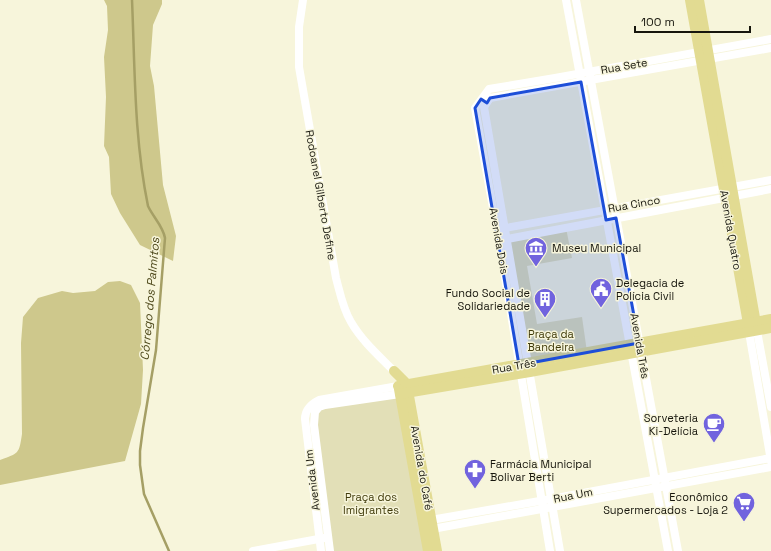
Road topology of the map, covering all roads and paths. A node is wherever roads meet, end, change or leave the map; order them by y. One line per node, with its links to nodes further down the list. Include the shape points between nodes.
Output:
1 (304, 0): 37 (street, Rodoanel Gilberto Define, via 299,27 299,67 336,278 351,322 367,344)
2 (566, 0): 14 (street, Avenida Três)
3 (576, 0): 13 (street, Avenida Três)
4 (690, 0): 6 (main road, Avenida Quatro)
5 (699, 0): 6 (main road, Avenida Quatro)
6 (697, 16): 11 (main road, Avenida Quatro)
7 (771, 39): 8 (street, Rua Sete)
8 (743, 44): 10 (street); 11 (street, Rua Sete)
9 (771, 48): 10 (street, Rua Sete)
10 (746, 53): 11 (street, Rua Sete)
11 (704, 56): 12 (street, Rua Sete); 15 (street, Rua Sete); 25 (main road, Avenida Quatro)
12 (627, 65): 13 (street, Rua Sete); 15 (street)
13 (590, 72): 14 (street, Rua Sete); 17 (street, Avenida Três)
14 (580, 74): 16 (street, Rua Sete); 18 (street, Avenida Três)
15 (629, 74): 17 (street, Rua Sete)
16 (541, 80): 19 (street, Rua Sete); 20 (street)
17 (591, 80): 18 (street, Rua Sete); 26 (street, Avenida Três)
18 (581, 82): 20 (street, Rua Sete); 27 (street, Avenida Três)
19 (513, 85): 21 (street); 22 (street, Rua Sete, via 489,89)
20 (543, 89): 21 (street, Rua Sete)
21 (514, 94): 22 (street, Rua Sete)
22 (484, 101): 30 (street, Avenida Dois)
23 (771, 180): 25 (street, Rua Cinco)
24 (771, 189): 25 (street, Rua Cinco)
25 (728, 192): 26 (street, Rua Cinco); 28 (street, Rua Cinco); 33 (main road, Avenida Quatro)
26 (614, 208): 27 (street, Rua Cinco); 28 (street, Avenida Três)
27 (605, 210): 29 (street, Avenida Três); 30 (street, Rua Cinco)
28 (616, 218): 29 (street, Rua Cinco); 35 (street, Avenida Três)
29 (606, 220): 31 (street, Rua Cinco); 35 (street, Avenida Três)
30 (501, 229): 31 (street, Avenida Dois)
31 (503, 240): 36 (street, Avenida Dois)
32 (771, 319): 33 (main road, Rua Três)
33 (753, 327): 34 (main road, Rua Três); 35 (main road, Rua Três); 39 (street, Avenida Quatro); 41 (street, Avenida Quatro)
34 (771, 328)
35 (635, 348): 36 (main road, Rua Três); 42 (street, Avenida Três); 43 (street, Avenida Três)
36 (524, 369): 38 (main road, Rua Três); 44 (street, Avenida Dois); 45 (street, Avenida Dois)
37 (394, 371): 38 (main road, Rodoanel Gilberto Define)
38 (403, 389): 40 (street, Rua Três, via 319,400); 46 (main road, Avenida do Café)
39 (771, 407)
40 (311, 410): 47 (street, Avenida Um); 48 (street, Avenida Um, via 306,413 305,419)
41 (771, 461): 42 (street, Rua Um)
42 (665, 482): 43 (street, Rua Um); 58 (street, Avenida Três)
43 (656, 483): 44 (street, Rua Um); 57 (street, Avenida Três)
44 (552, 504): 45 (street, Rua Um); 56 (street, Avenida Dois)
45 (542, 505): 46 (street, Rua Um); 55 (street, Avenida Dois)
46 (428, 525): 53 (main road, Avenida do Café); 54 (main road, Avenida do Café)
47 (329, 538): 48 (street); 49 (street, Avenida Um)
48 (319, 539): 50 (street, Avenida Um); 51 (street)
49 (330, 549): 50 (street)
50 (320, 550): 52 (street)
51 (253, 551)
52 (311, 551)
53 (428, 551)
54 (437, 551)
55 (550, 551)
56 (560, 551)
57 (668, 551)
58 (678, 551)

